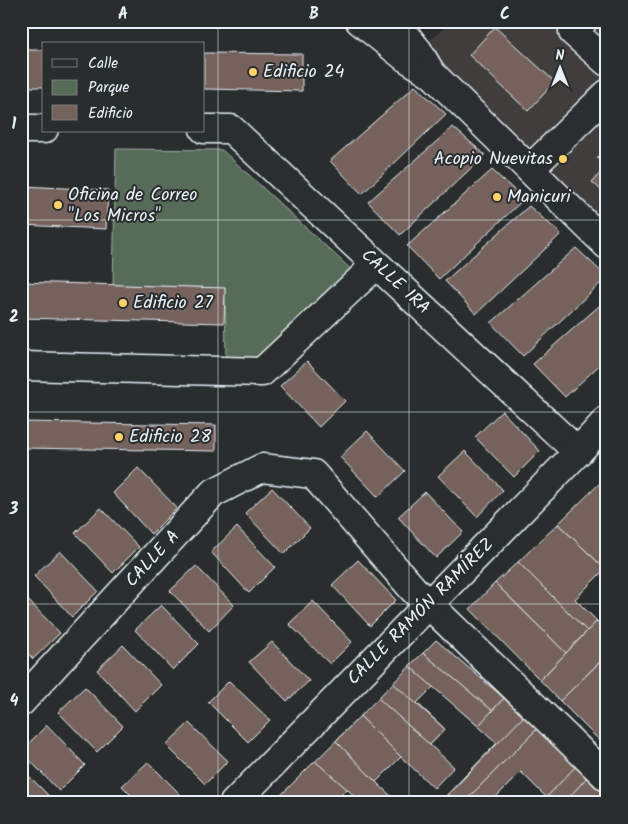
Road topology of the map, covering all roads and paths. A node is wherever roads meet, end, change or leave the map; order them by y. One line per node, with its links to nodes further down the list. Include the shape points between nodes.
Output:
1 (360, 21): 5 (street)
2 (394, 21): 5 (street)
3 (583, 21): 4 (street, via 573,32)
4 (607, 62)
5 (431, 73): 10 (street)
6 (607, 94): 10 (street)
7 (21, 129): 8 (street)
8 (42, 129)
9 (205, 129): 12 (street, CALLE 1RA, via 231,129)
10 (530, 169): 11 (street)
11 (607, 245)
12 (376, 265): 13 (street, via 262,372); 15 (street, CALLE 1RA)
13 (21, 366)
14 (607, 420): 15 (street, CALLE RAMÓN RAMÍREZ)
15 (578, 452): 16 (street, CALLE RAMÓN RAMÍREZ)
16 (428, 603): 17 (street, CALLE A, via 313,474 262,468 213,493); 18 (street); 19 (street, CALLE RAMÓN RAMÍREZ)
17 (21, 702)
18 (607, 778)
19 (234, 803)

